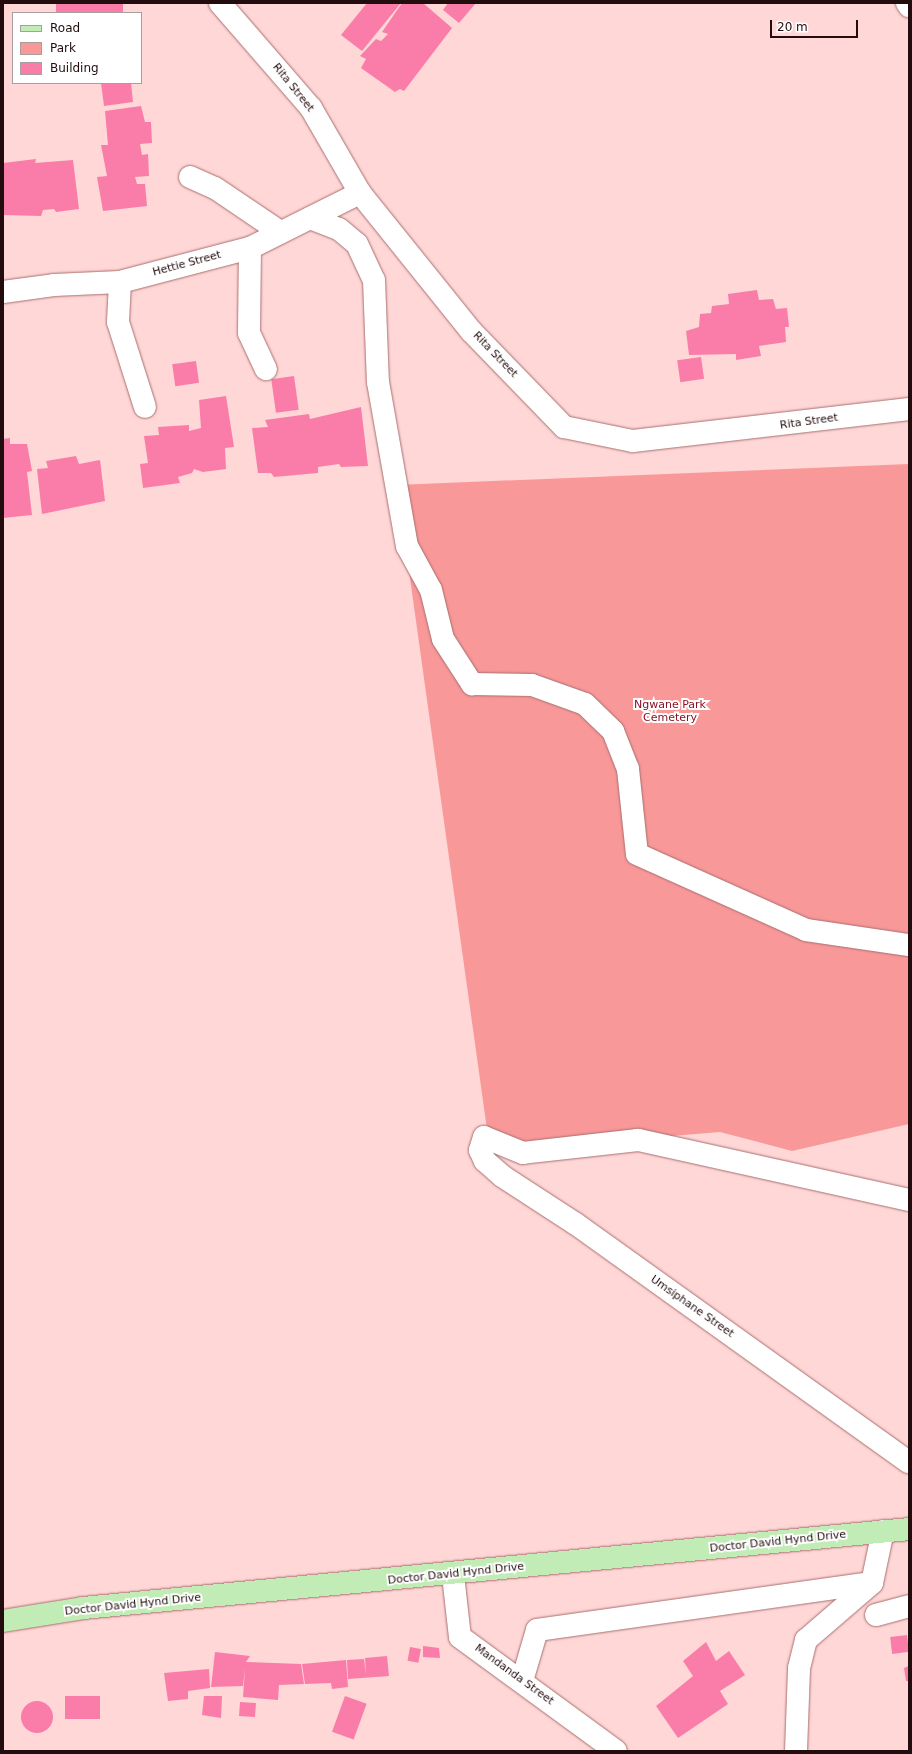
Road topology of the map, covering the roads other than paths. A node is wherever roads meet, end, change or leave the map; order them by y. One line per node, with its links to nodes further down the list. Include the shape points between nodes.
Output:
1 (220, 3): 5 (street, Rita Street, via 311,108)
2 (907, 3): 3 (street)
3 (909, 6)
4 (190, 177): 7 (street, via 215,188)
5 (360, 193): 6 (street, Hettie Street); 13 (street, Rita Street, via 471,331 564,427 633,441)
6 (310, 218): 7 (street, Hettie Street); 14 (street, via 339,229 357,244 374,280 378,382 407,546 431,590 443,639 472,684 532,685 585,704 613,731 628,769 637,854 806,930)
7 (280, 232): 8 (street, Hettie Street)
8 (250, 248): 9 (street, Hettie Street); 11 (street, via 249,333)
9 (120, 282): 10 (street, Hettie Street, via 54,285); 12 (street, via 118,322)
10 (3, 292)
11 (266, 369)
12 (145, 407)
13 (909, 409)
14 (909, 945)
15 (909, 1200): 16 (street, Umsiphane Street, via 638,1140 523,1153 484,1137 480,1150 485,1161 502,1176 576,1224)
16 (909, 1462)
17 (909, 1529): 18 (main road, Doctor David Hynd Drive)
18 (883, 1531): 19 (main road, Doctor David Hynd Drive); 20 (street)
19 (453, 1575): 23 (main road, Doctor David Hynd Drive, via 83,1608); 24 (street, Mandanda Street, via 460,1637)
20 (872, 1583): 24 (street, via 537,1630); 26 (street, via 806,1640 799,1668)
21 (909, 1606): 22 (street)
22 (876, 1615)
23 (3, 1620)
24 (522, 1681): 25 (street, Mandanda Street)
25 (616, 1751)
26 (796, 1751)

